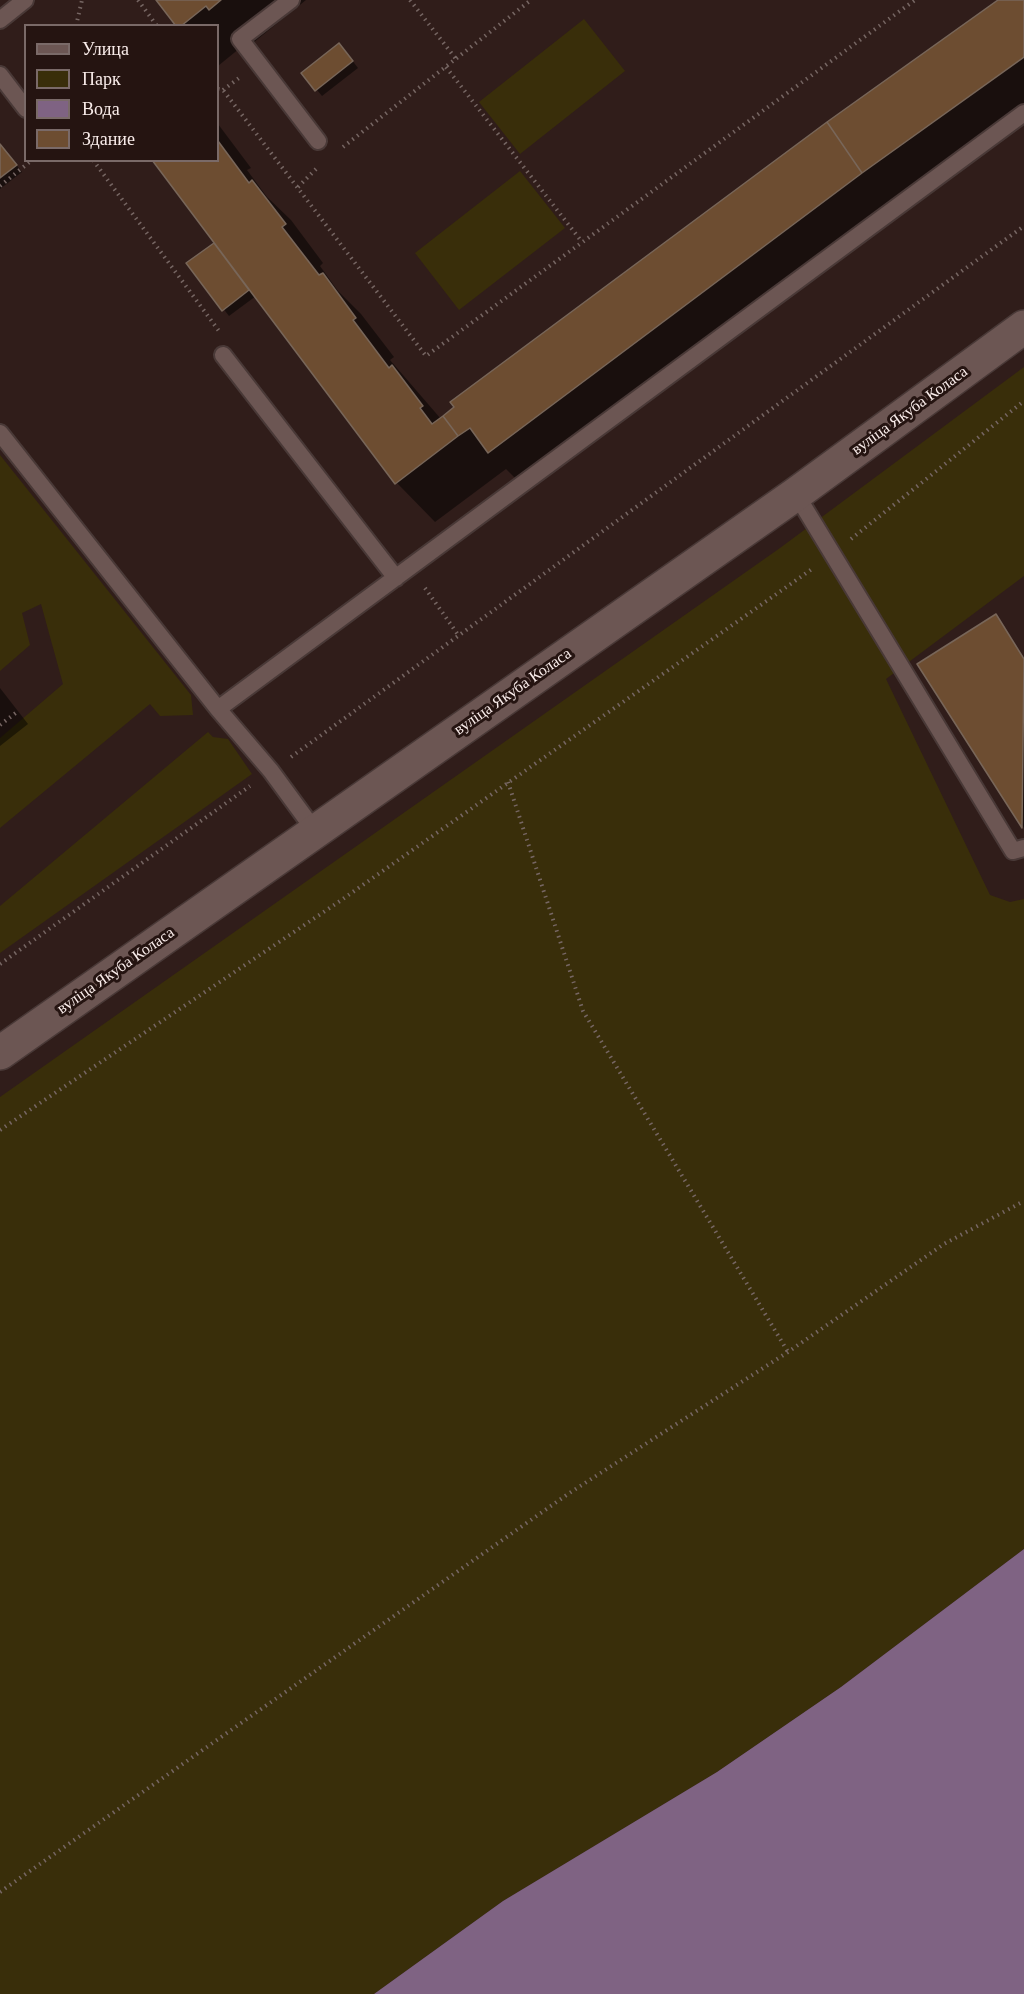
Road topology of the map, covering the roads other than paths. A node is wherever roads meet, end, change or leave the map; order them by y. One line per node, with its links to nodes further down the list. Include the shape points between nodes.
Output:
1 (25, 0): 3 (lane)
2 (291, 0): 7 (lane, via 240,39)
3 (0, 20)
4 (0, 75): 5 (lane)
5 (24, 106)
6 (1024, 112): 12 (lane)
7 (318, 141)
8 (1024, 327): 11 (street, вуліца Якуба Коласа)
9 (224, 355): 12 (lane)
10 (0, 433): 13 (lane)
11 (796, 494): 14 (street, вуліца Якуба Коласа); 15 (lane, via 1013,851)
12 (396, 578): 13 (lane)
13 (218, 710): 14 (lane, via 271,771)
14 (315, 831): 16 (street, вуліца Якуба Коласа)
15 (1024, 848)
16 (0, 1053)

